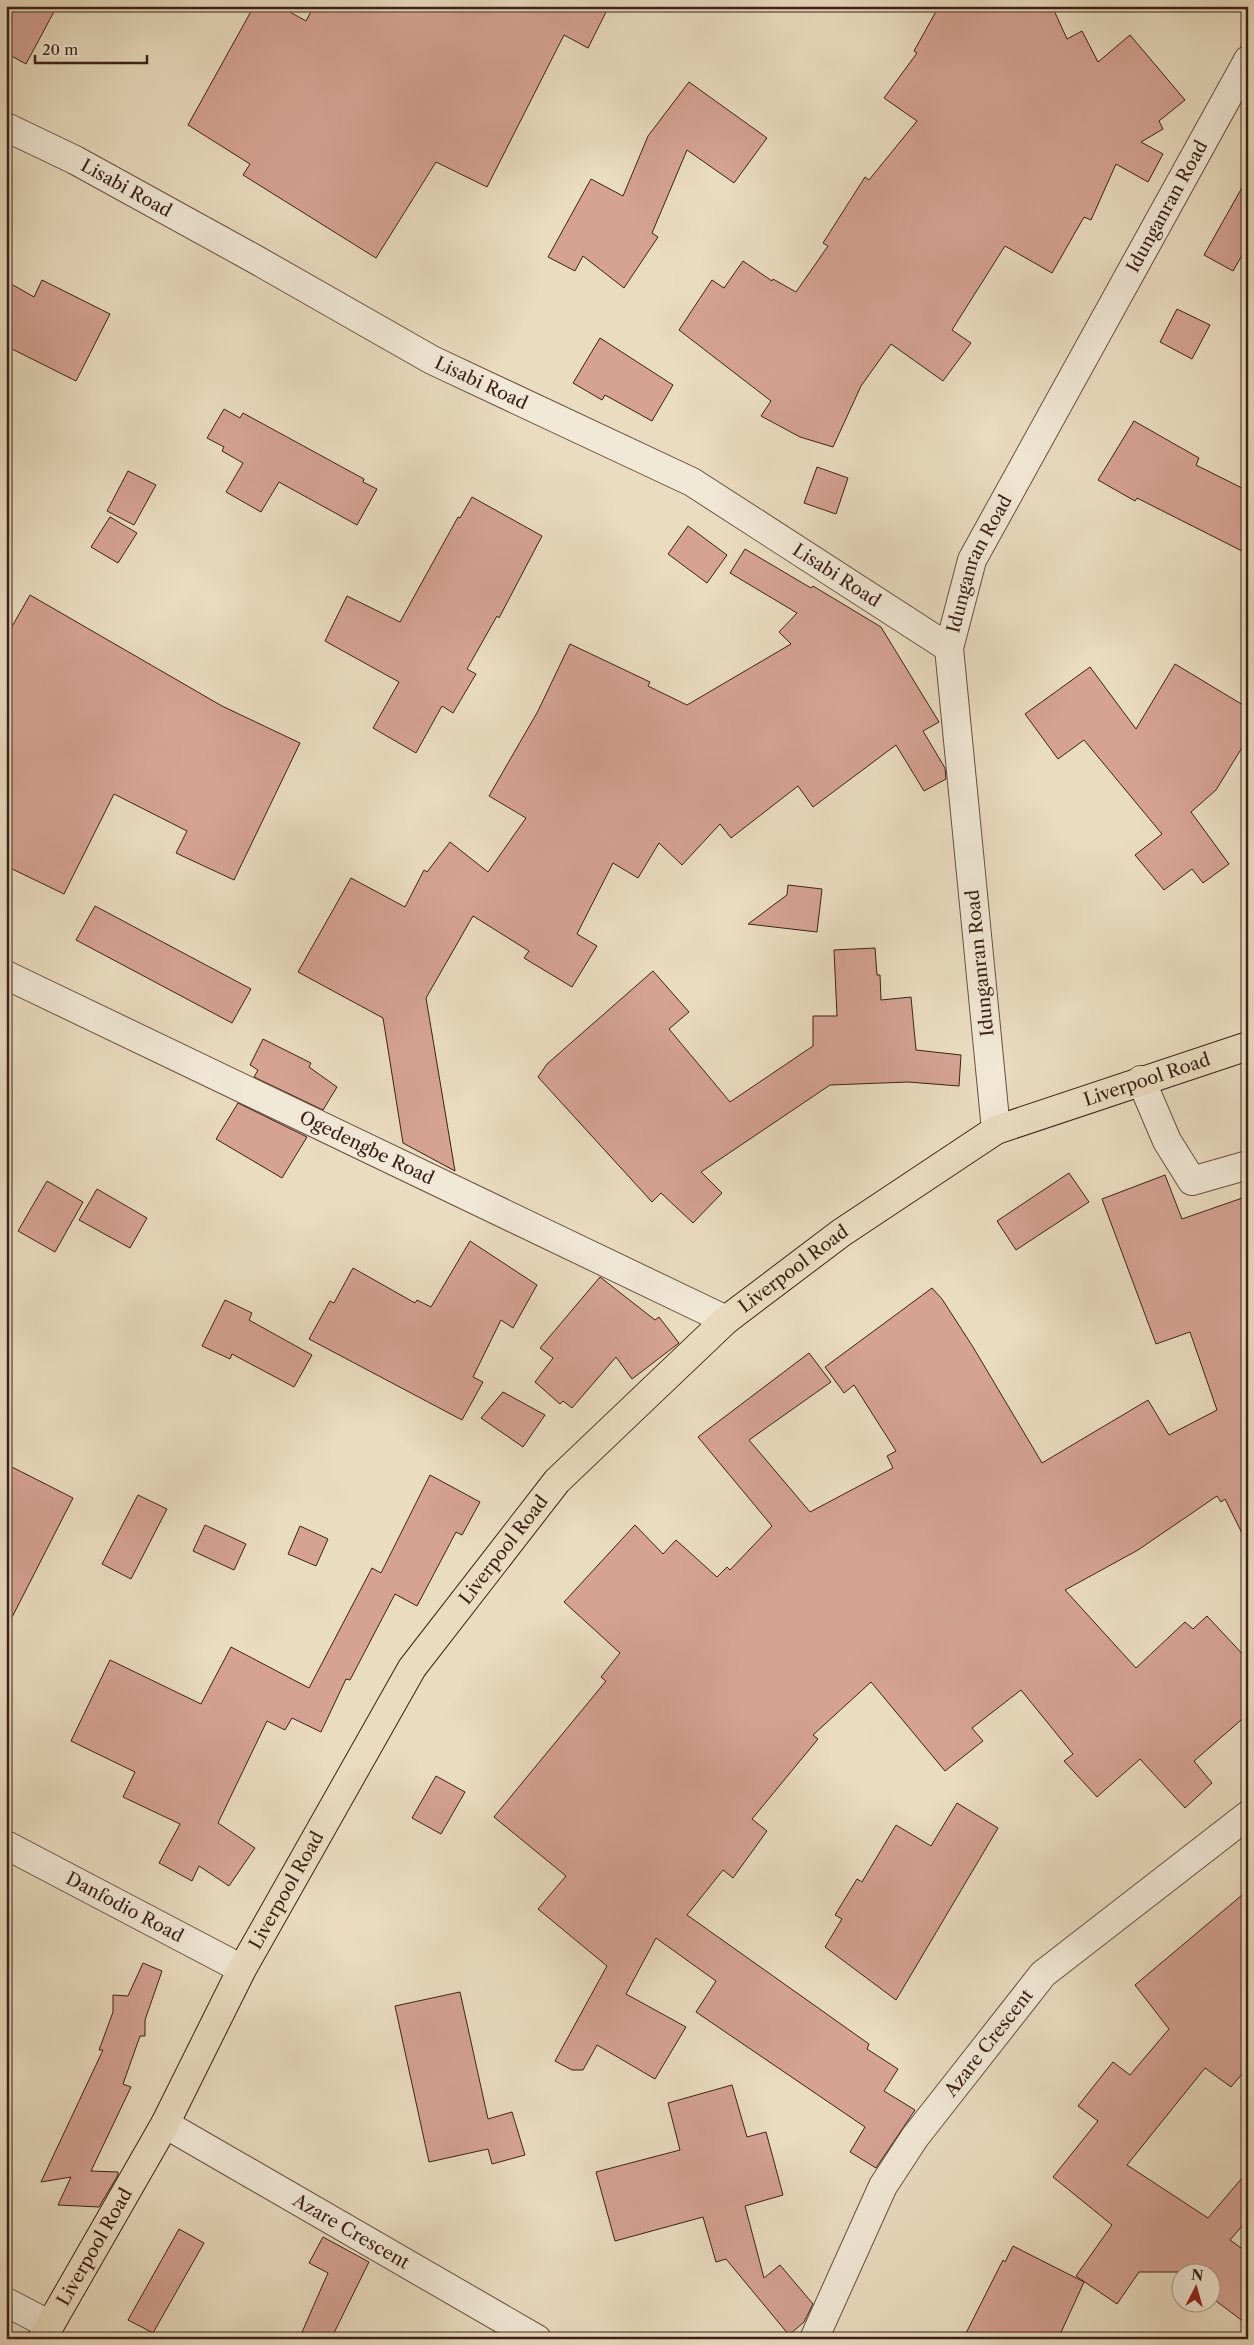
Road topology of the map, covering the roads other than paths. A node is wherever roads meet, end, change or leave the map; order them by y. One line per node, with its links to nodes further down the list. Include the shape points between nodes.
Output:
1 (1248, 60): 3 (street, Idunganran Road, via 972,560)
2 (6, 127): 3 (street, Lisabi Road, via 236,248 432,360 692,482)
3 (949, 648): 7 (street, Idunganran Road)
4 (6, 975): 9 (street, Ogedengbe Road)
5 (1248, 1046): 6 (main road, Liverpool Road)
6 (1141, 1080): 7 (main road, Liverpool Road); 8 (street, via 1167,1140 1192,1181)
7 (996, 1130): 9 (main road, Liverpool Road, via 841,1233)
8 (1248, 1165)
9 (726, 1320): 12 (main road, Liverpool Road, via 557,1481 412,1668)
10 (1248, 1815): 17 (street, Azare Crescent, via 1043,1974 915,2137 883,2186)
11 (6, 1845): 12 (street, Danfodio Road)
12 (242, 1969): 13 (main road, Liverpool Road)
13 (165, 2124): 15 (main road, Liverpool Road); 16 (street, Azare Crescent)
14 (6, 2302): 15 (street)
15 (46, 2332)
16 (537, 2339)
17 (814, 2339)

